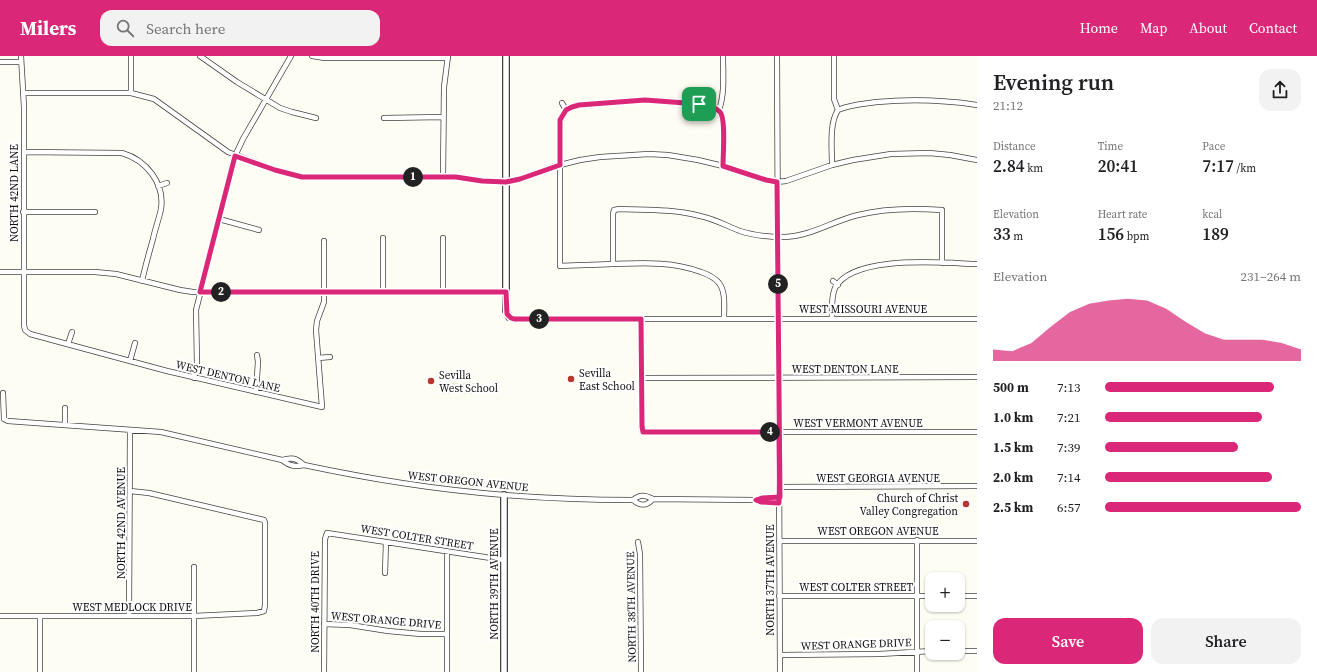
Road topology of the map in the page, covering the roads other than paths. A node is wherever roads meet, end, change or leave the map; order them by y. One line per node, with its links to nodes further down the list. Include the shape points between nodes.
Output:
1 (21, 56): 12 (street, NORTH 42ND LANE)
2 (131, 56): 14 (street)
3 (200, 56): 15 (street)
4 (291, 56): 15 (street)
5 (312, 56): 10 (street)
6 (506, 56): 31 (street)
7 (723, 56): 19 (street, via 723,93)
8 (777, 56): 32 (street, NORTH 37TH AVENUE)
9 (834, 56): 20 (street, via 834,99)
10 (448, 57): 21 (street)
11 (0, 62): 12 (street)
12 (20, 62): 13 (street, NORTH 42ND LANE)
13 (23, 93): 14 (street); 24 (street, NORTH 42ND LANE)
14 (131, 93): 25 (street, via 154,99 213,143)
15 (266, 99): 22 (street, via 292,112); 25 (street)
16 (562, 103): 18 (street)
17 (977, 105): 20 (street, via 919,100 851,105)
18 (566, 110): 19 (street, via 579,105 645,100 699,104); 27 (street, via 560,120)
19 (719, 110): 29 (street, via 723,120)
20 (838, 110): 28 (street, via 833,123)
21 (443, 117): 23 (street); 30 (street)
22 (316, 118)
23 (384, 118)
24 (24, 152): 34 (street, via 122,153 132,156 152,172); 35 (street, NORTH 42ND LANE)
25 (235, 156): 30 (street, via 302,177); 37 (street)
26 (977, 160): 28 (street, via 950,155 908,153 875,156)
27 (560, 165): 29 (street, via 600,157 649,154 668,155); 31 (street); 44 (street, via 560,266)
28 (832, 165): 32 (street)
29 (723, 166): 32 (street)
30 (443, 176): 31 (street)
31 (506, 182): 55 (street)
32 (777, 182): 39 (street, NORTH 37TH AVENUE)
33 (167, 183): 34 (street)
34 (158, 186): 49 (street, via 161,208)
35 (23, 212): 36 (street); 46 (street, NORTH 42ND LANE)
36 (95, 212)
37 (219, 219): 38 (street); 51 (street)
38 (259, 230)
39 (777, 237): 43 (street, via 809,234 840,220 876,211 942,210); 44 (street, via 759,236 692,214 658,210 614,210); 57 (street, NORTH 37TH AVENUE)
40 (383, 238): 53 (street)
41 (443, 238): 54 (street)
42 (324, 241): 52 (street)
43 (942, 263): 45 (street); 50 (street, via 880,265 848,275)
44 (613, 264): 59 (street, via 655,263 708,274 722,282)
45 (977, 264)
46 (23, 271): 47 (street); 49 (street, via 109,273); 62 (street, NORTH 42ND LANE)
47 (0, 272)
48 (832, 280): 50 (street)
49 (142, 281): 51 (street)
50 (838, 284): 60 (street, via 832,298)
51 (200, 292): 52 (street); 71 (street, via 196,315)
52 (324, 292): 53 (street); 68 (street, via 316,327)
53 (383, 292): 54 (street)
54 (443, 292): 55 (street)
55 (506, 292): 56 (street, via 506,311)
56 (509, 317): 58 (street, WEST MISSOURI AVENUE)
57 (778, 318): 59 (street, WEST MISSOURI AVENUE); 60 (street, WEST MISSOURI AVENUE); 73 (street, NORTH 37TH AVENUE)
58 (641, 319): 59 (street, WEST MISSOURI AVENUE); 72 (street)
59 (724, 319)
60 (832, 319): 61 (street, WEST MISSOURI AVENUE)
61 (977, 319)
62 (25, 330): 65 (street, WEST DENTON LANE, via 30,334)
63 (72, 332): 65 (street)
64 (135, 343): 69 (street)
65 (68, 344): 69 (street, WEST DENTON LANE)
66 (257, 355): 74 (street)
67 (330, 357): 68 (street)
68 (318, 358): 74 (street, WEST DENTON LANE, via 322,407)
69 (130, 361): 71 (street, WEST DENTON LANE)
70 (977, 377): 73 (street, WEST DENTON LANE)
71 (194, 378): 74 (street, WEST DENTON LANE)
72 (642, 378): 73 (street, WEST DENTON LANE); 79 (street, WEST VERMONT AVENUE, via 643,432)
73 (779, 378): 79 (street, NORTH 37TH AVENUE)
74 (256, 392)
75 (3, 393): 77 (street, WEST OREGON AVENUE, via 4,419)
76 (65, 408): 77 (street)
77 (64, 425): 78 (street, WEST OREGON AVENUE)
78 (130, 430): 81 (street, WEST OREGON AVENUE, via 161,432); 85 (street, NORTH 42ND AVENUE)
79 (779, 432): 80 (street, WEST VERMONT AVENUE); 84 (street, NORTH 37TH AVENUE)
80 (977, 432)
81 (282, 460): 82 (street, WEST OREGON AVENUE, via 295,467); 82 (street, WEST OREGON AVENUE, via 297,459)
82 (304, 465): 86 (street, WEST OREGON AVENUE, via 403,484)
83 (977, 486): 84 (street, WEST GEORGIA AVENUE)
84 (779, 487): 87 (street, NORTH 37TH AVENUE)
85 (130, 491): 109 (street, NORTH 42ND AVENUE); 110 (street, WEST MEDLOCK DRIVE, via 149,493 264,520 264,611)
86 (504, 495): 89 (street, WEST OREGON AVENUE); 99 (street, NORTH 39TH AVENUE)
87 (780, 497): 90 (street, WEST OREGON AVENUE); 91 (street, NORTH 37TH AVENUE)
88 (653, 499): 89 (street, WEST OREGON AVENUE, via 640,495); 89 (street, WEST OREGON AVENUE, via 643,505); 90 (street, WEST OREGON AVENUE)
89 (633, 500)
90 (756, 500): 91 (street, WEST OREGON AVENUE)
91 (779, 503): 94 (street, NORTH 37TH AVENUE)
92 (326, 533): 96 (street, WEST COLTER STREET); 111 (street, NORTH 40TH DRIVE)
93 (917, 540): 94 (street, WEST OREGON AVENUE); 95 (street, WEST OREGON AVENUE); 103 (street)
94 (779, 541): 102 (street, NORTH 37TH AVENUE)
95 (977, 541)
96 (386, 542): 98 (street, WEST COLTER STREET); 101 (street)
97 (638, 542): 123 (street, NORTH 38TH AVENUE)
98 (447, 551): 99 (street, WEST COLTER STREET); 112 (street)
99 (504, 560): 122 (street, NORTH 39TH AVENUE)
100 (194, 567): 110 (street)
101 (385, 573)
102 (779, 596): 103 (street, WEST COLTER STREET); 117 (street, NORTH 37TH AVENUE)
103 (917, 596): 104 (street, WEST COLTER STREET); 113 (street)
104 (925, 596)
105 (965, 596): 106 (street)
106 (977, 596)
107 (0, 616): 108 (street, WEST MEDLOCK DRIVE)
108 (40, 616): 109 (street, WEST MEDLOCK DRIVE); 118 (street)
109 (129, 616): 110 (street, WEST MEDLOCK DRIVE)
110 (194, 616): 119 (street)
111 (324, 624): 112 (street, WEST ORANGE DRIVE, via 421,634); 120 (street, NORTH 40TH DRIVE)
112 (447, 634): 121 (street)
113 (917, 651): 114 (street, WEST ORANGE DRIVE); 117 (street, WEST ORANGE DRIVE); 125 (street)
114 (925, 651)
115 (965, 651): 116 (street)
116 (977, 651)
117 (780, 655): 124 (street, NORTH 37TH AVENUE)
118 (40, 672)
119 (194, 672)
120 (324, 672)
121 (447, 672)
122 (504, 672)
123 (641, 672)
124 (780, 672)
125 (917, 672)

